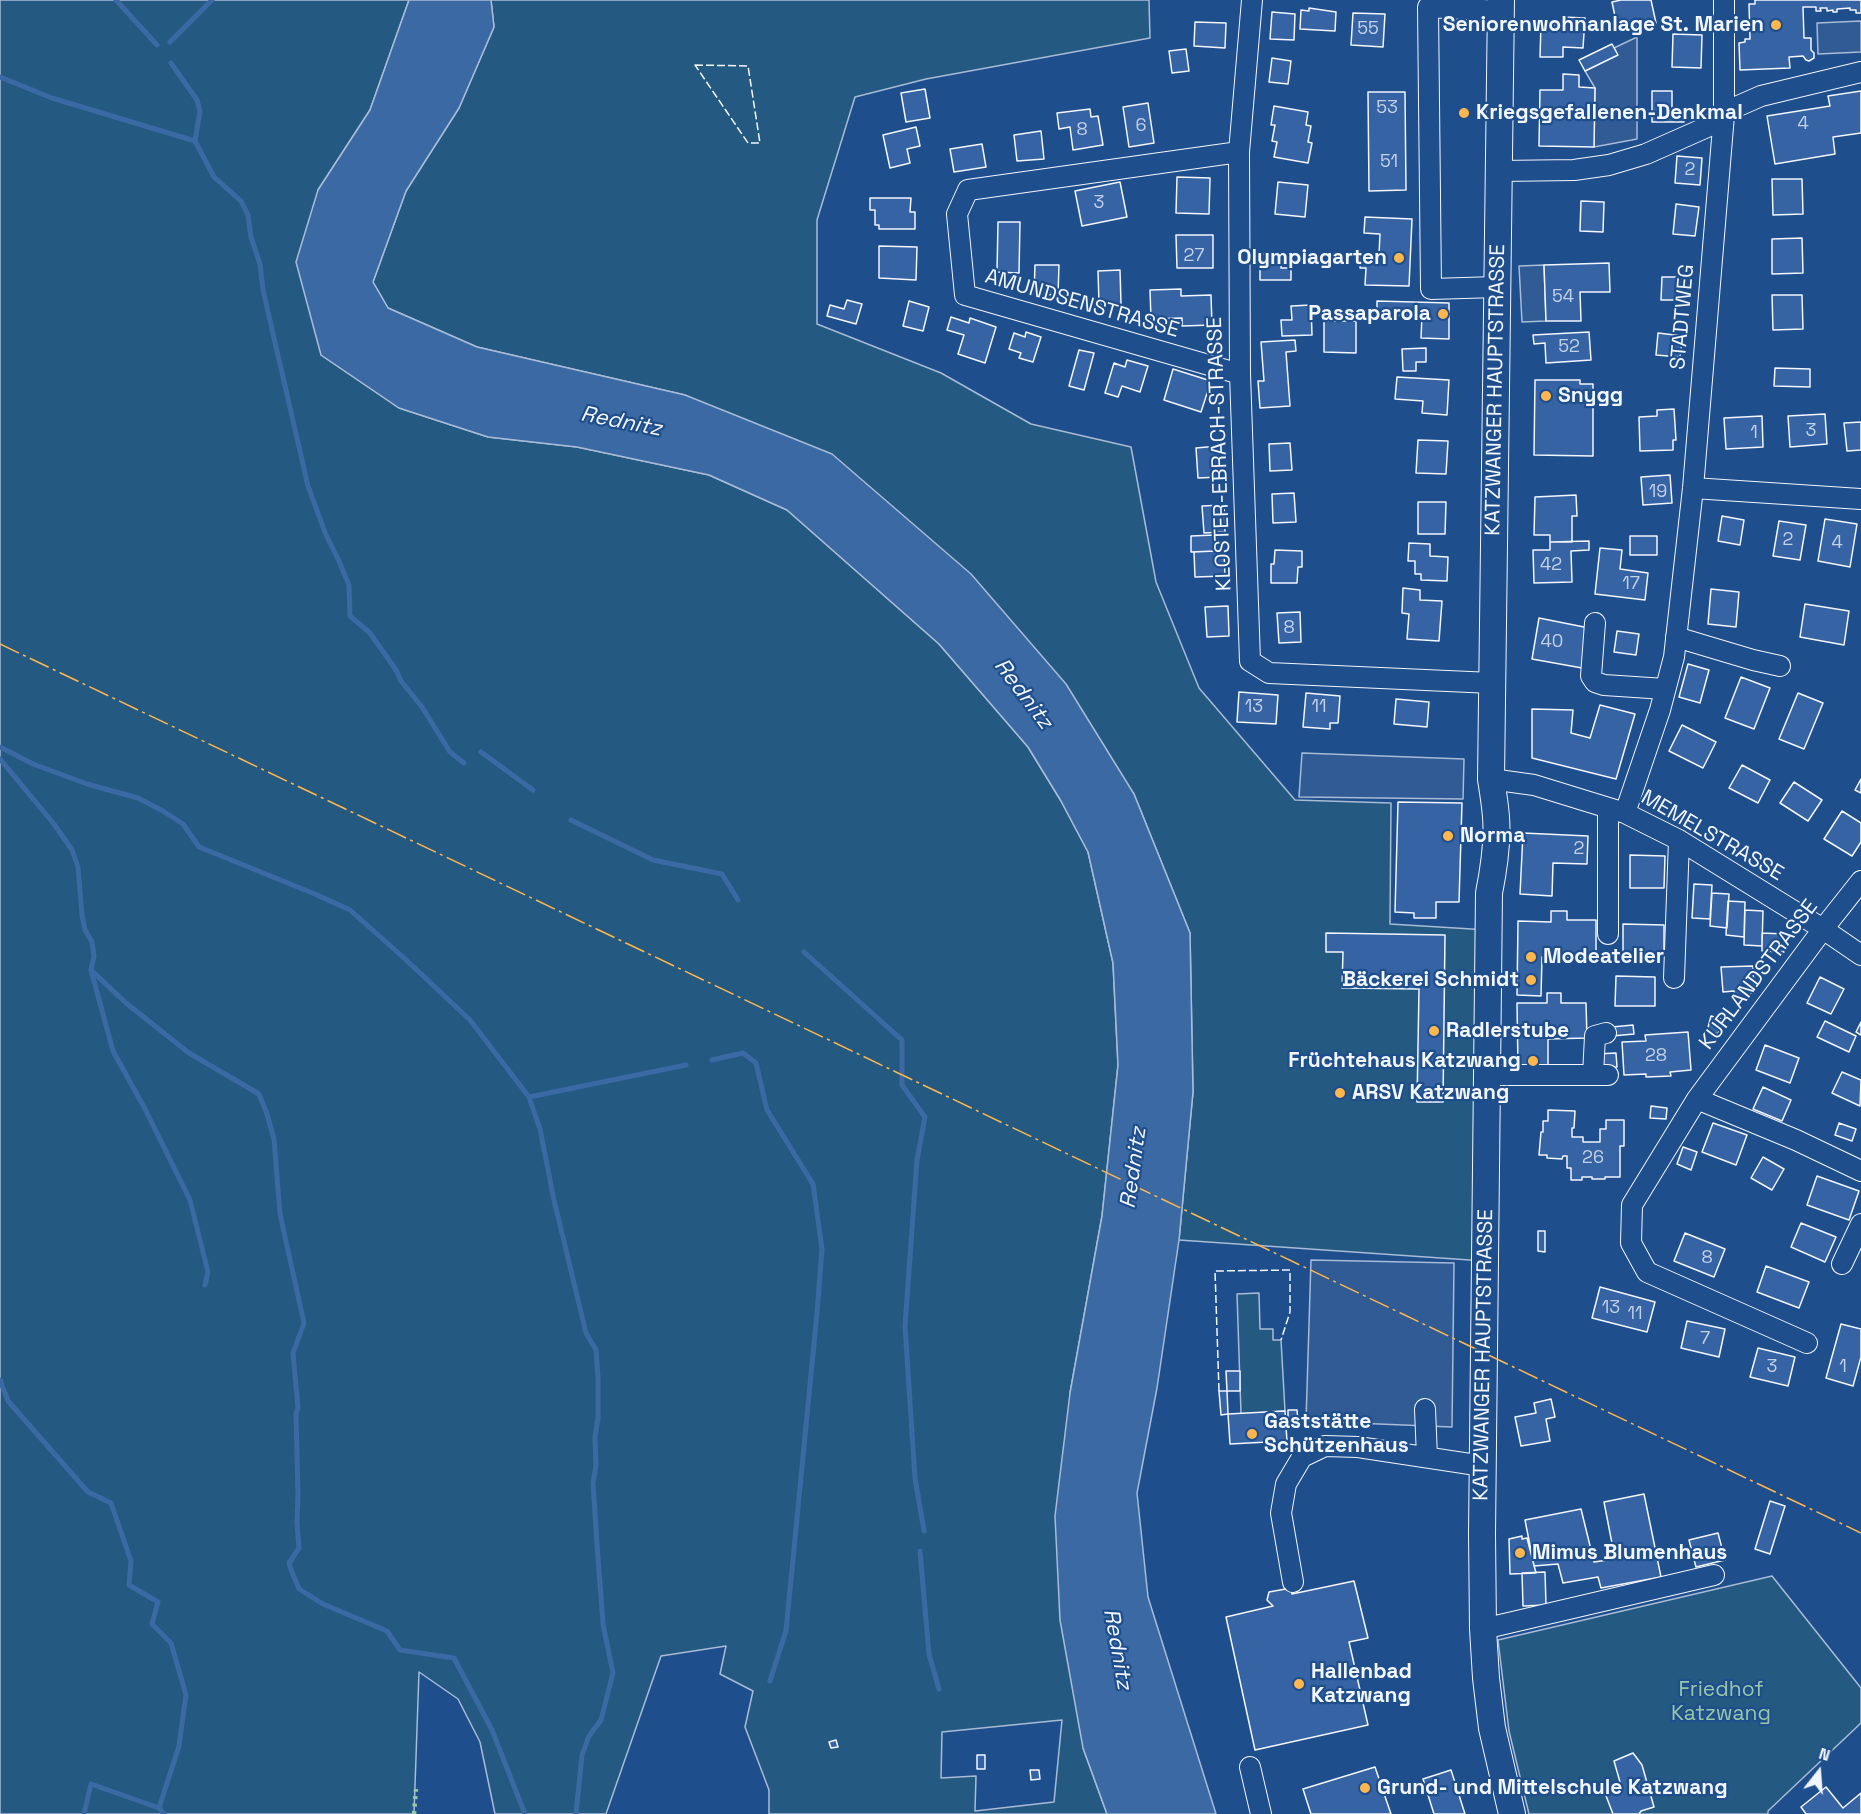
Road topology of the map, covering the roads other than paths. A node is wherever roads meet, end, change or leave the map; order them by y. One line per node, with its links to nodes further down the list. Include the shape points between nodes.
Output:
1 (1252, 0): 6 (street, KLOSTER-EBRACH-STRASSE)
2 (1724, 0): 5 (street, STADTWEG)
3 (1501, 5): 7 (main road, KATZWANGER HAUPTSTRASSE); 8 (street, via 1428,7 1431,289)
4 (1861, 72): 5 (street, via 1761,96)
5 (1724, 115): 7 (street, via 1707,128 1609,165 1574,170); 10 (street, STADTWEG)
6 (1239, 152): 9 (street, KLOSTER-EBRACH-STRASSE); 9 (street, AMUNDSENSTRASSE, via 968,190 957,214 965,295)
7 (1499, 171): 8 (main road, KATZWANGER HAUPTSTRASSE)
8 (1497, 287): 15 (main road, KATZWANGER HAUPTSTRASSE)
9 (1240, 374): 15 (street, KLOSTER-EBRACH-STRASSE, via 1250,661 1269,673)
10 (1693, 488): 11 (street); 13 (street, STADTWEG)
11 (1861, 499)
12 (1595, 623): 16 (street, via 1591,676 1595,682)
13 (1676, 637): 14 (street); 16 (street, STADTWEG)
14 (1780, 666)
15 (1492, 683): 17 (main road, KATZWANGER HAUPTSTRASSE)
16 (1665, 689): 18 (street, STADTWEG)
17 (1491, 779): 18 (street, MEMELSTRASSE, via 1534,785); 26 (main road, KATZWANGER HAUPTSTRASSE, via 1481,836 1482,863 1490,892)
18 (1617, 810): 19 (street, MEMELSTRASSE); 22 (street, STADTWEG)
19 (1679, 840): 21 (street, MEMELSTRASSE); 24 (street)
20 (1861, 881): 21 (street, KURLANDSTRASSE)
21 (1823, 929): 23 (street, MEMELSTRASSE); 27 (street, KURLANDSTRASSE)
22 (1608, 934)
23 (1861, 956)
24 (1674, 978)
25 (1606, 1032): 26 (street, via 1595,1036 1600,1075)
26 (1487, 1075): 34 (main road, KATZWANGER HAUPTSTRASSE)
27 (1697, 1099): 28 (street); 31 (street, KURLANDSTRASSE, via 1632,1206 1631,1243 1647,1272)
28 (1861, 1171)
29 (1861, 1224): 30 (street)
30 (1842, 1264)
31 (1807, 1343)
32 (1425, 1409): 33 (street)
33 (1427, 1456): 34 (street); 36 (street, via 1325,1446 1302,1457 1286,1484 1281,1513)
34 (1483, 1466): 37 (main road, KATZWANGER HAUPTSTRASSE)
35 (1714, 1575): 37 (street)
36 (1293, 1582)
37 (1483, 1629): 40 (main road, KATZWANGER HAUPTSTRASSE, via 1492,1728)
38 (1250, 1767): 39 (street)
39 (1261, 1814)
40 (1512, 1814)

